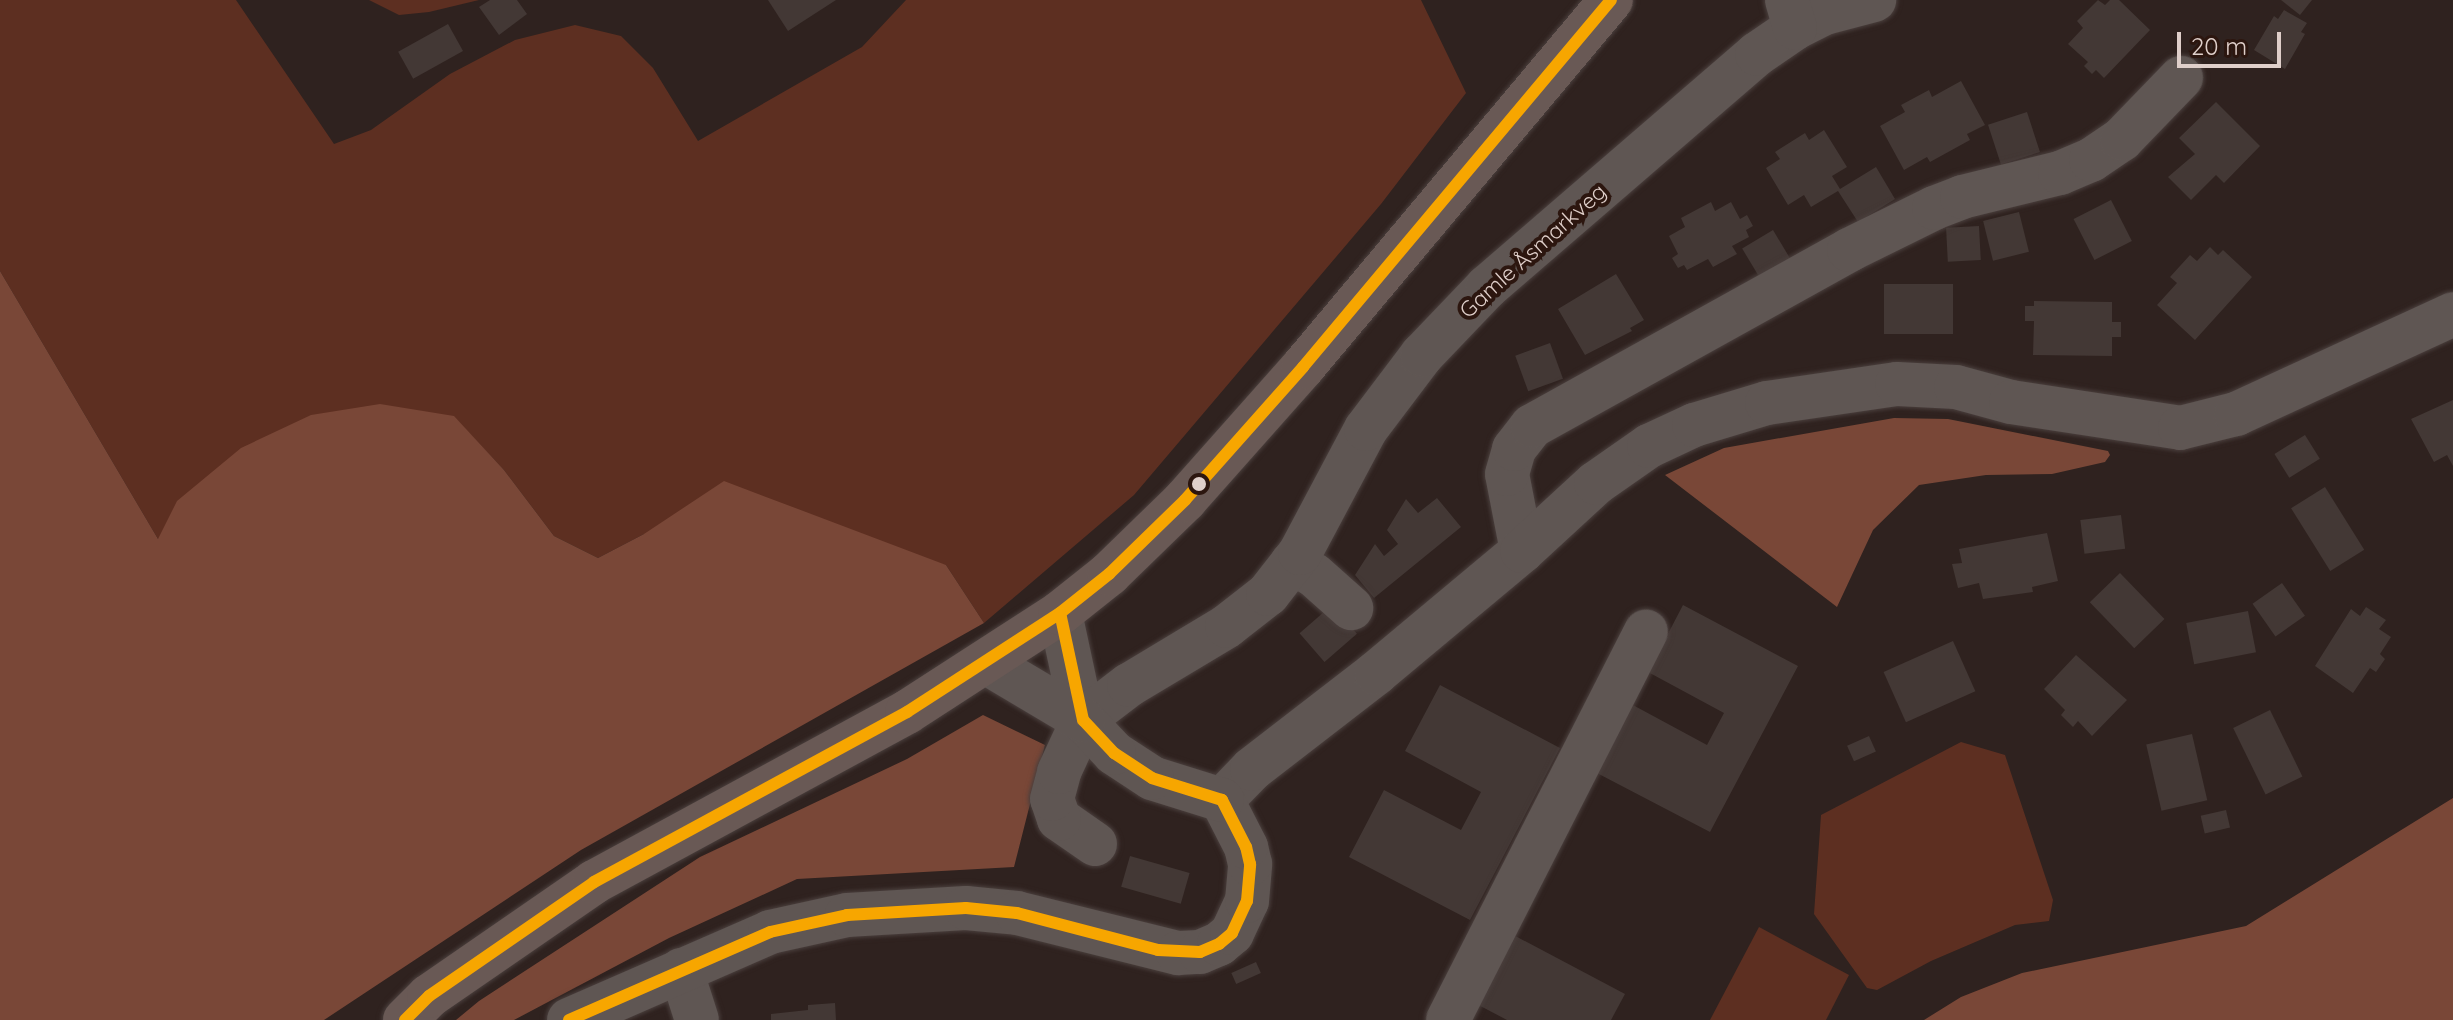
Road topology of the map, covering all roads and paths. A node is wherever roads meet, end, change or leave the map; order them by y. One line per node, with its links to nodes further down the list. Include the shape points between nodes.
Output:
1 (1611, 0): 9 (main road, via 1390,266 1195,489 1109,574)
2 (1874, 0): 3 (street, Gamle Åsmarkveg, via 1825,13)
3 (1791, 14): 7 (street, Gamle Åsmarkveg, via 1757,54 1487,287 1433,344 1366,429)
4 (2181, 78): 6 (street, via 2122,139 2091,160 1934,208 1532,426 1514,449 1507,474)
5 (2453, 314): 6 (street, via 2236,414 2180,428 2011,402 1956,387 1897,384 1767,403 1694,425 1649,446 1596,483)
6 (1522, 551): 13 (street, via 1252,769)
7 (1292, 563): 8 (street); 12 (street, Gamle Åsmarkveg, via 1268,594 1227,626 1129,685)
8 (1351, 608)
9 (1060, 613): 11 (main road); 12 (street)
10 (1646, 631): 19 (street)
11 (987, 663): 12 (street); 16 (main road, via 594,882 429,996)
12 (1083, 720): 13 (street, via 1114,753 1152,778); 14 (street, via 1052,799 1059,819)
13 (1222, 800): 15 (street, via 1246,847 1250,887 1232,933 1200,952 1158,950 1017,913 966,908 847,915 770,932)
14 (1095, 844)
15 (681, 970): 17 (street); 18 (street)
16 (405, 1020)
17 (569, 1020)
18 (697, 1020)
19 (1448, 1020)

